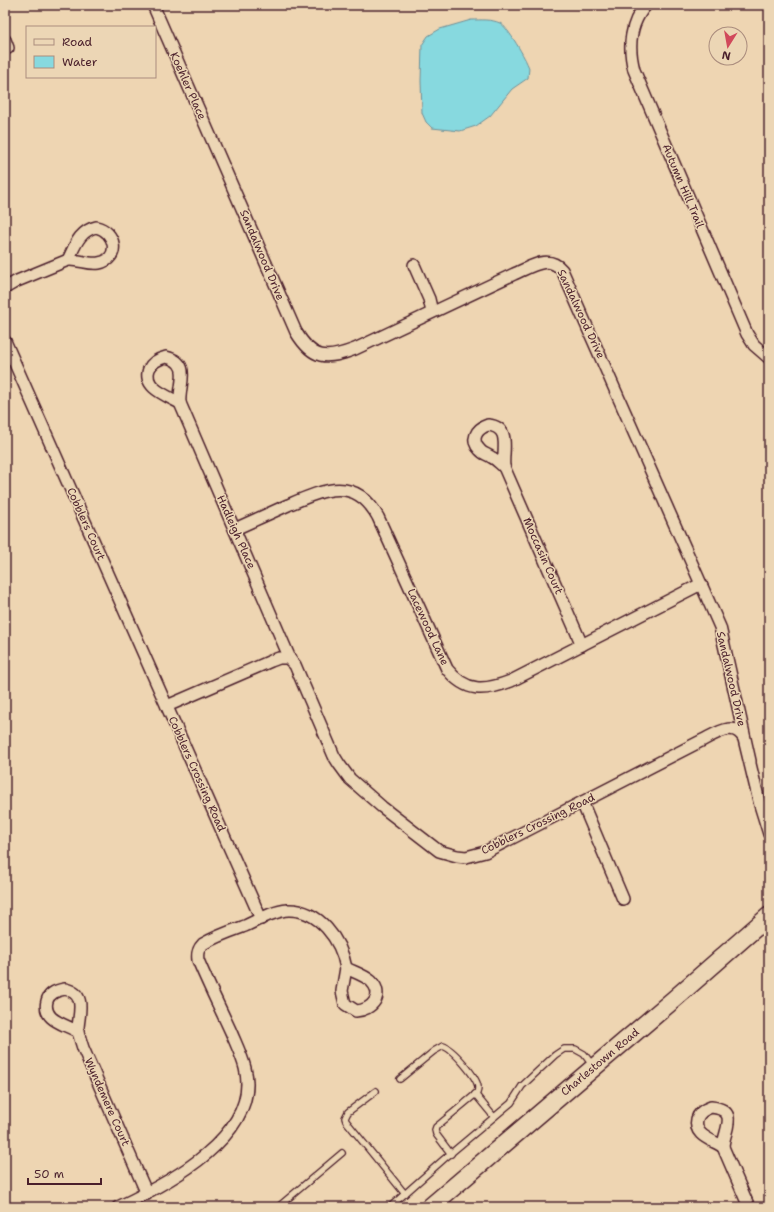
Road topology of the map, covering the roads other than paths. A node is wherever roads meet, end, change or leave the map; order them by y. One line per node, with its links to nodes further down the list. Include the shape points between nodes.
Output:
1 (153, 5): 3 (street, Koehler Place)
2 (646, 5): 9 (street, Autumn Hill Trail, via 633,32 631,57 634,70 747,334 754,345)
3 (224, 167): 7 (street, Sandalwood Drive, via 296,332 307,348 314,353 338,356)
4 (68, 260): 6 (street)
5 (414, 265): 7 (street)
6 (5, 288)
7 (432, 312): 13 (street, Sandalwood Drive, via 539,263 552,262 558,265 578,304)
8 (5, 341): 16 (street, Cobblers Court)
9 (769, 358)
10 (180, 403): 12 (street, Hadleigh Place)
11 (504, 467): 14 (street, Moccasin Court)
12 (235, 529): 14 (street, Lacewood Lane, via 327,490 345,490 361,496 378,517 447,669 453,677 471,687 480,689 501,685); 15 (street, Hadleigh Place)
13 (701, 584): 14 (street, Lacewood Lane); 17 (street, Sandalwood Drive, via 723,638)
14 (582, 645)
15 (292, 661): 16 (street, Cobblers Crossing Road, via 288,658 279,658); 18 (street, Cobblers Crossing Road, via 334,756 344,772 382,807 440,851 466,857 485,852)
16 (167, 706): 22 (street, Cobblers Crossing Road)
17 (750, 760): 18 (street, Cobblers Crossing Road, via 741,733 729,729); 19 (street, Cobblers Crossing Road)
18 (582, 802): 20 (street)
19 (769, 834)
20 (623, 899)
21 (769, 916): 25 (main road, Charlestown Road)
22 (261, 919): 23 (street, via 287,910 314,916 327,928 336,942); 33 (street, via 208,941 197,954 245,1068 247,1091 242,1112 212,1149 183,1172)
23 (346, 968)
24 (78, 1032): 33 (street, Wyndemere Court)
25 (594, 1067): 29 (lane, via 580,1051 564,1049 522,1086 511,1103); 38 (main road, Charlestown Road)
26 (400, 1079): 28 (lane, via 443,1046 456,1055 472,1074 478,1086)
27 (376, 1091): 34 (lane, via 348,1112 345,1118)
28 (475, 1094): 29 (lane); 32 (lane, via 436,1127 436,1134)
29 (494, 1117): 32 (lane)
30 (723, 1147): 39 (street)
31 (342, 1153): 36 (lane)
32 (451, 1154): 34 (lane)
33 (147, 1194): 35 (street)
34 (405, 1194): 37 (lane)
35 (118, 1207)
36 (278, 1207)
37 (390, 1207)
38 (430, 1207)
39 (749, 1207)

